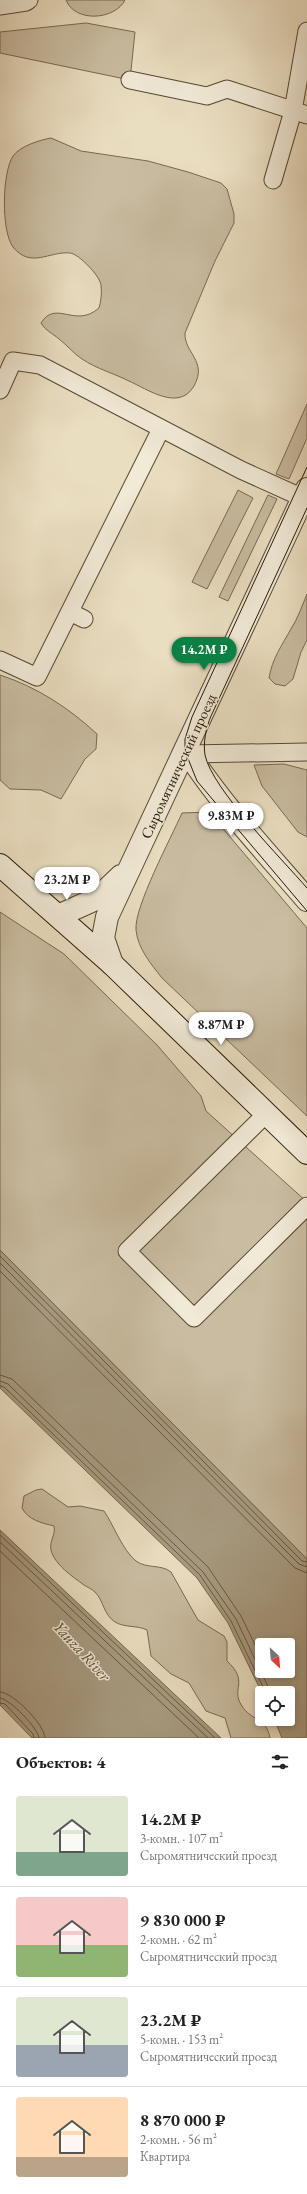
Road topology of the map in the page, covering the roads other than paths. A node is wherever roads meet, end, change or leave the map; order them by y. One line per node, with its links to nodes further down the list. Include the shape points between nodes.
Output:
1 (29, 0): 2 (lane)
2 (0, 6)
3 (307, 31): 5 (lane)
4 (130, 80): 5 (lane, via 207,96 227,89)
5 (300, 113): 6 (lane)
6 (273, 180)
7 (0, 390): 8 (lane, via 13,361 40,364)
8 (161, 429): 9 (lane, via 241,470); 10 (lane, via 77,616 37,677)
9 (305, 493): 11 (street, Сыромятнический проезд)
10 (0, 660)
11 (187, 752): 12 (lane); 14 (street, Сыромятнический проезд); 15 (street, via 221,799)
12 (307, 752)
13 (0, 865): 16 (street)
14 (129, 868): 16 (street, Сыромятнический проезд, via 98,898); 17 (street, Сыромятнический проезд, via 107,917 103,938)
15 (307, 900)
16 (58, 916): 17 (street)
17 (112, 964): 18 (street)
18 (266, 1114): 19 (street); 20 (lane, via 127,1251 194,1318)
19 (307, 1153)
20 (307, 1206)

